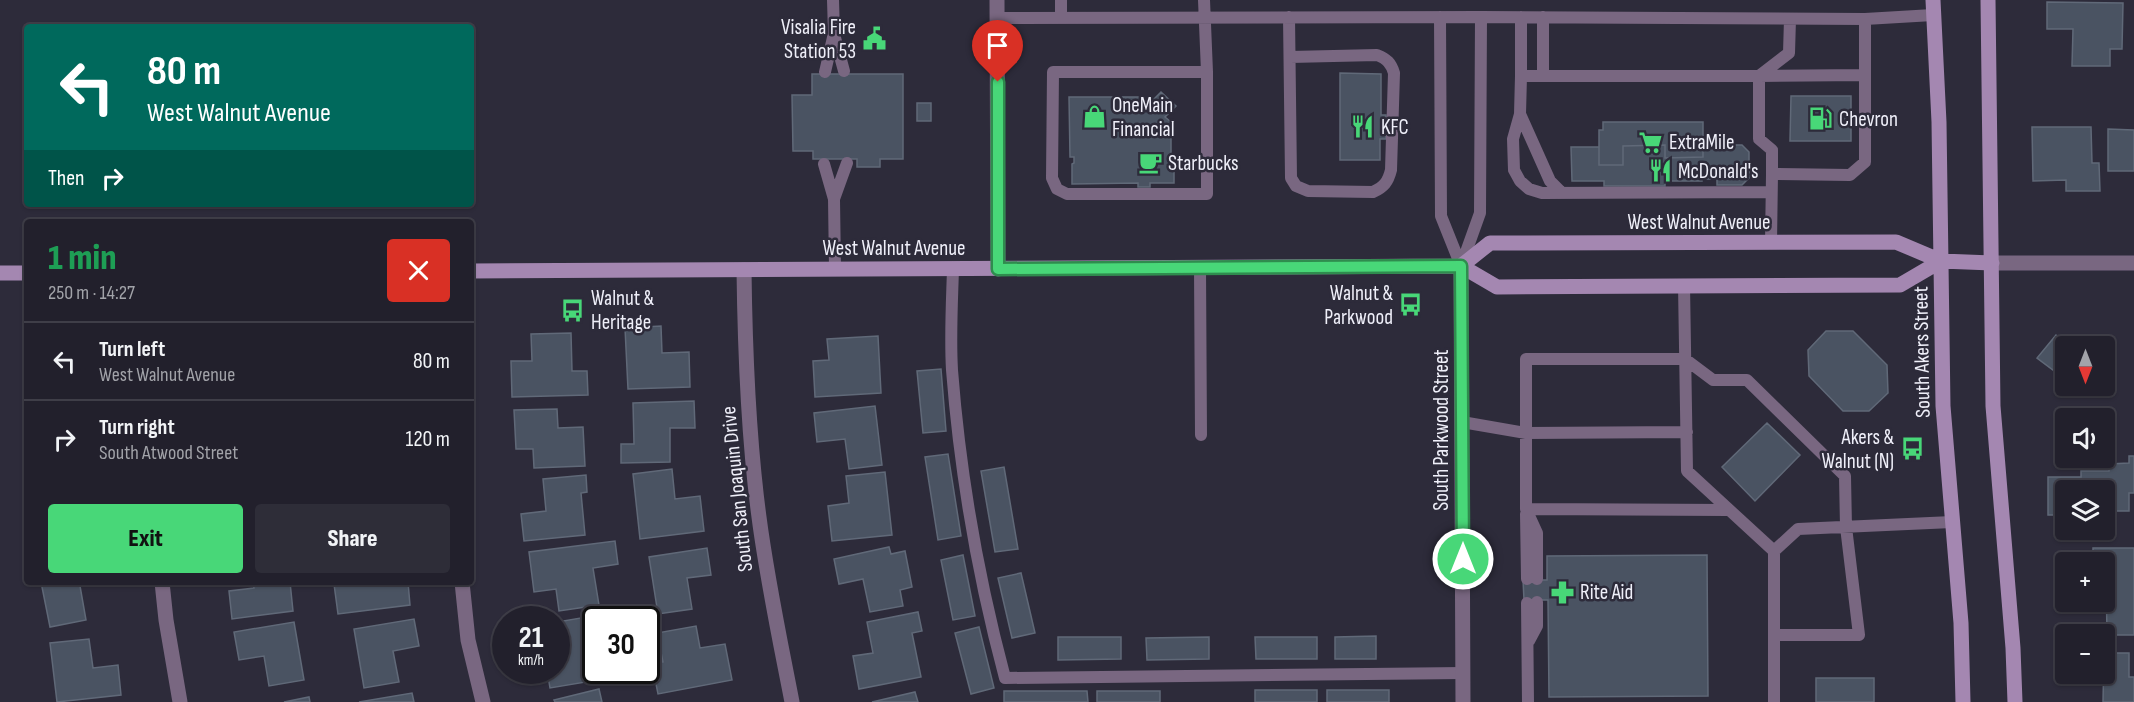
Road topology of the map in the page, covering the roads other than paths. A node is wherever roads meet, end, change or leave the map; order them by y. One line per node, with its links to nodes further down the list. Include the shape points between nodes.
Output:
1 (833, 0): 17 (lane)
2 (998, 0): 13 (street)
3 (1061, 0): 14 (lane)
4 (1204, 0): 7 (lane)
5 (1988, 0): 35 (main road)
6 (1933, 7): 16 (lane); 34 (main road, South Akers Street)
7 (1204, 17): 8 (lane); 14 (lane); 21 (lane)
8 (1289, 17): 9 (lane); 18 (lane)
9 (1440, 17): 10 (lane); 37 (lane, via 1441,216)
10 (1481, 17): 11 (lane); 37 (lane, via 1480,213)
11 (1521, 17): 12 (lane); 23 (lane)
12 (1544, 17): 15 (lane); 24 (lane)
13 (998, 18): 14 (lane); 41 (street)
14 (1061, 18)
15 (1790, 19): 16 (lane); 25 (lane, via 1790,53)
16 (1865, 19): 22 (lane)
17 (834, 33): 19 (lane); 20 (lane)
18 (1290, 57): 18 (lane, via 1291,178 1296,186 1308,191 1381,189 1391,170 1392,66 1377,55)
19 (844, 71)
20 (825, 72)
21 (1207, 72): 21 (lane, via 1053,72 1052,178 1057,189 1067,194 1208,194)
22 (1864, 75): 25 (lane); 29 (lane, via 1865,162 1850,175)
23 (1521, 76): 24 (lane); 26 (lane)
24 (1543, 76): 25 (lane)
25 (1759, 76): 29 (lane, via 1760,139 1772,150)
26 (1520, 114): 30 (lane, via 1550,181); 30 (lane, via 1513,139 1514,170 1529,189)
27 (846, 163): 32 (lane)
28 (824, 164): 32 (lane)
29 (1772, 174): 31 (lane)
30 (1561, 192): 31 (lane)
31 (1771, 192): 33 (lane)
32 (834, 199): 39 (lane)
33 (1771, 243): 34 (main road, West Walnut Avenue, via 1896,242); 37 (main road, West Walnut Avenue, via 1490,243)
34 (1941, 261): 35 (main road, West Walnut Avenue); 46 (main road, via 1900,285); 54 (main road, South Akers Street, via 1943,406)
35 (1992, 263): 36 (street, West Walnut Avenue); 70 (main road, via 1994,432)
36 (2134, 263)
37 (1461, 266): 38 (main road, West Walnut Avenue); 46 (main road, via 1497,287); 48 (street, South Parkwood Street)
38 (1200, 268): 41 (main road, West Walnut Avenue); 51 (lane)
39 (835, 269): 40 (main road, West Walnut Avenue); 42 (main road, West Walnut Avenue)
40 (953, 269): 41 (main road, West Walnut Avenue); 62 (lane, via 952,369 962,454 975,549 1005,678)
41 (998, 269)
42 (744, 270): 43 (main road, West Walnut Avenue); 65 (street, South San Joaquin Drive, via 748,403 759,514)
43 (474, 272)
44 (0, 273): 45 (main road)
45 (24, 273)
46 (1684, 285): 47 (lane)
47 (1685, 359): 49 (lane); 50 (lane, via 1526,359); 55 (lane, via 1713,380 1748,380 1845,476)
48 (1462, 422): 50 (lane); 62 (street, South Parkwood Street)
49 (1687, 432): 50 (lane); 53 (lane, via 1687,471)
50 (1526, 433): 52 (lane)
51 (1201, 435)
52 (1526, 509): 53 (lane); 57 (lane, via 1537,533)
53 (1728, 510): 56 (lane)
54 (1952, 522): 55 (lane); 69 (main road, South Akers Street)
55 (1846, 527): 56 (lane, via 1798,529); 61 (lane, via 1859,634)
56 (1774, 552): 61 (lane)
57 (1532, 579)
58 (162, 585): 63 (street)
59 (462, 585): 64 (street, via 468,640)
60 (1532, 603): 67 (lane)
61 (1774, 635): 68 (lane)
62 (1464, 673): 66 (street, South Parkwood Street)
63 (180, 702)
64 (483, 702)
65 (792, 702)
66 (1463, 702)
67 (1528, 702)
68 (1774, 702)
69 (1963, 702)
70 (2015, 702)

